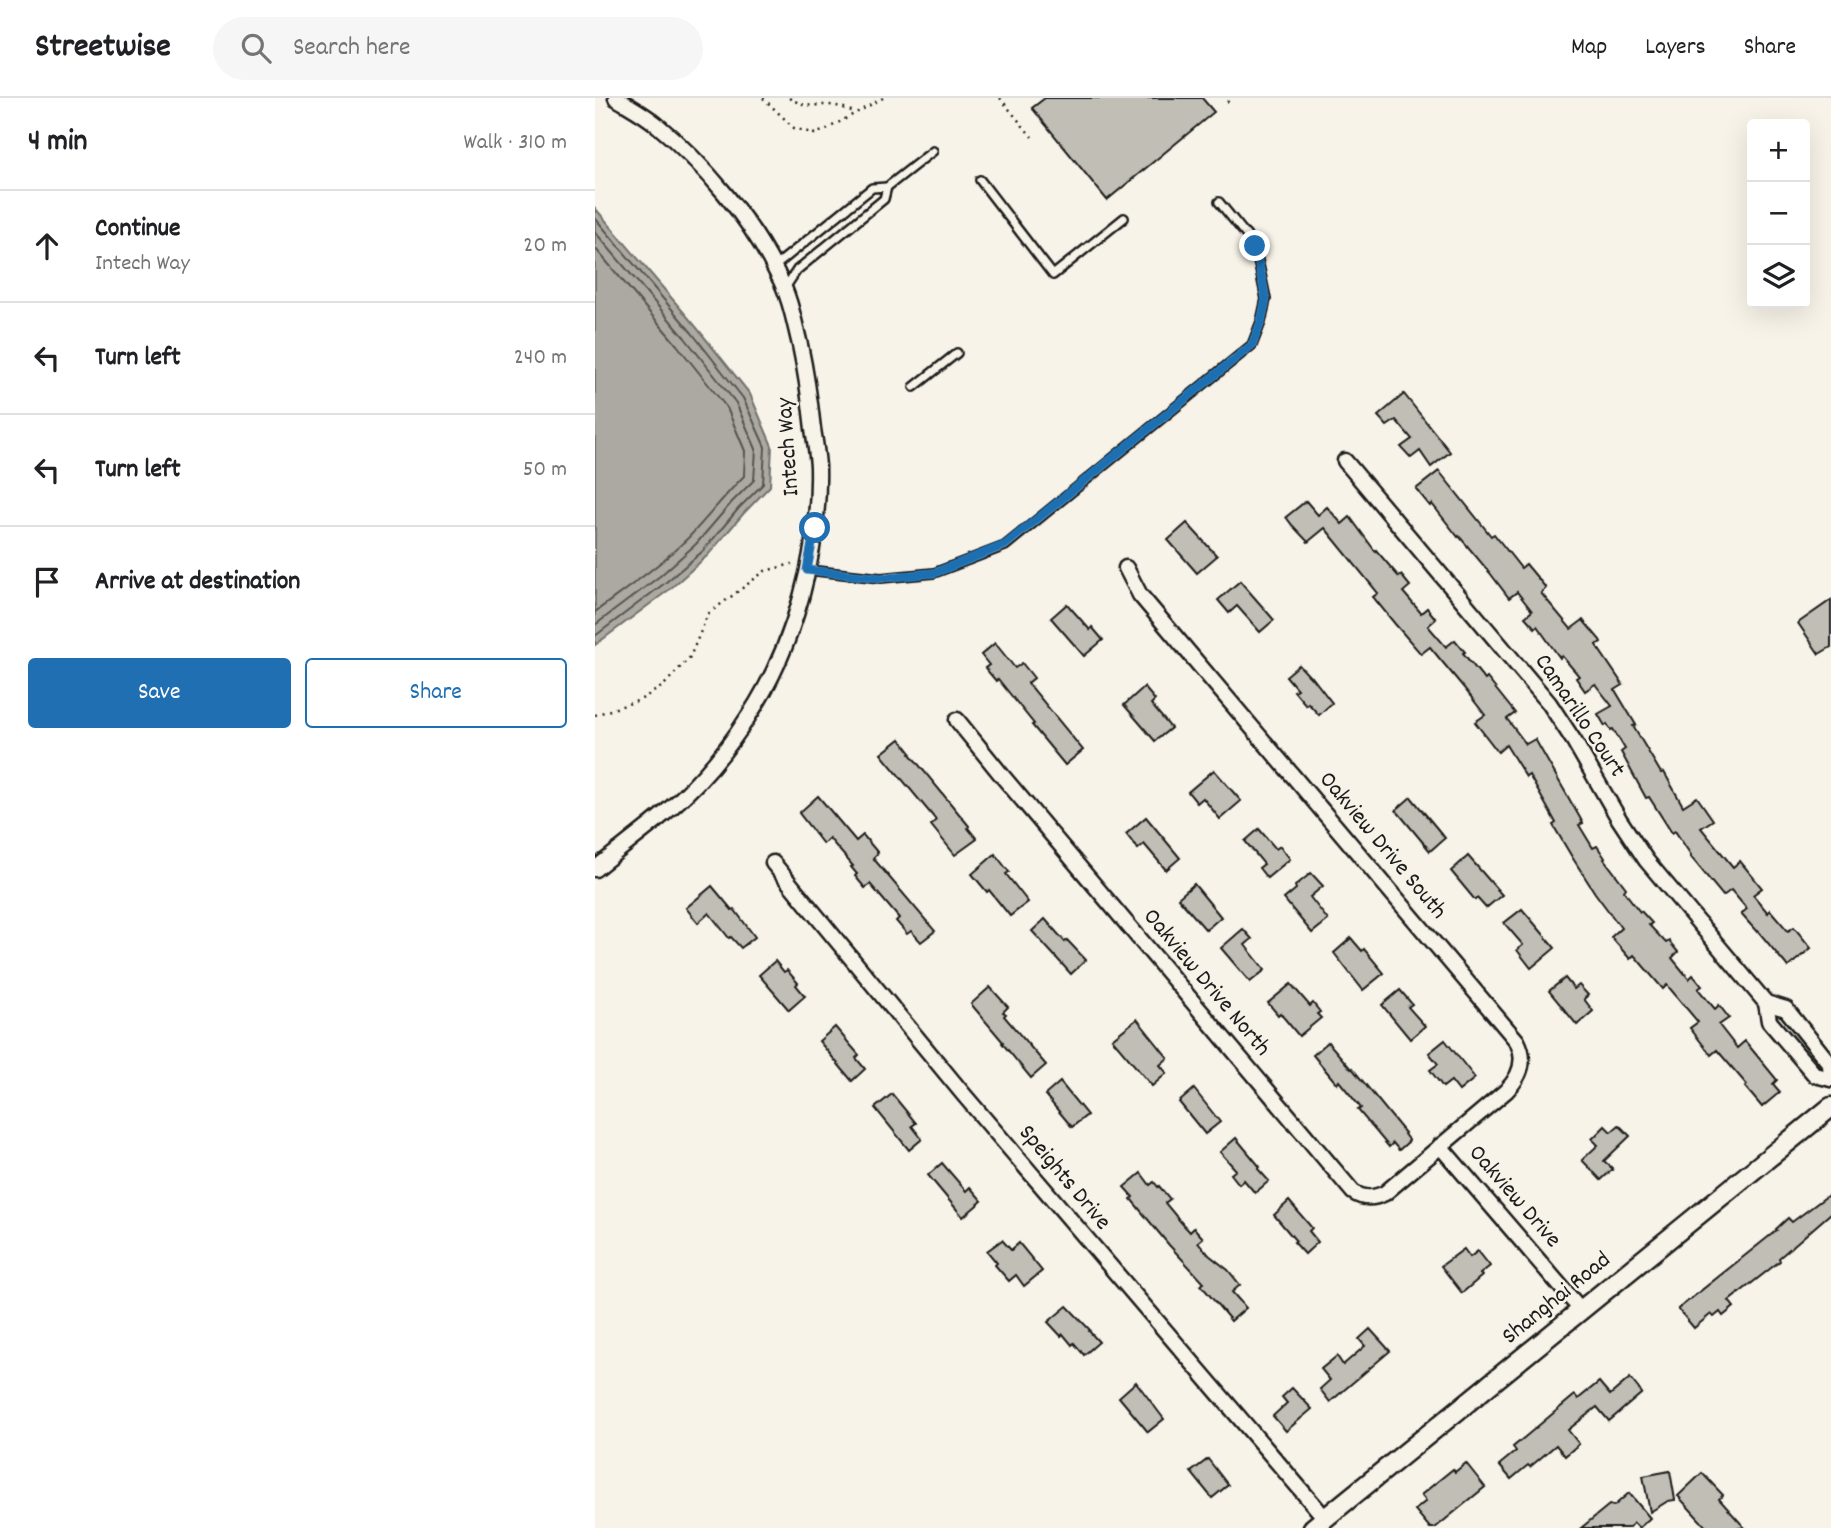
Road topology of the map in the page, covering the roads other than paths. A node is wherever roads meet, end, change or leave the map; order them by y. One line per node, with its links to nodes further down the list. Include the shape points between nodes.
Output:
1 (616, 98): 9 (street, Intech Way, via 654,122 702,166)
2 (933, 151): 4 (lane)
3 (980, 180): 7 (lane, via 1053,275)
4 (887, 187): 6 (lane, via 872,188); 8 (lane, via 884,199)
5 (1219, 202): 15 (lane, via 1255,246 1266,299 1252,345 1005,545 934,573 881,578)
6 (847, 208): 8 (lane); 9 (lane)
7 (1124, 218)
8 (857, 221): 10 (lane, via 797,270)
9 (774, 267): 10 (street, Intech Way)
10 (784, 288): 15 (street, Intech Way, via 806,373 818,464 815,528)
11 (957, 352): 12 (lane)
12 (914, 387)
13 (1345, 461): 19 (street, Camarillo Court, via 1540,692 1646,860 1766,1003 1786,1009 1830,1063)
14 (1125, 568): 21 (street, Oakview Drive South, via 1140,595 1517,1041 1522,1060 1514,1082)
15 (807, 570): 18 (street, Intech Way, via 786,641 749,716 695,785)
16 (957, 720): 21 (street, Oakview Drive North, via 1353,1192 1369,1198 1385,1193)
17 (773, 863): 23 (street, Speights Drive)
18 (595, 869)
19 (1831, 1079)
20 (1831, 1107): 22 (street, Shanghai Road)
21 (1440, 1146): 22 (street, Oakview Drive)
22 (1581, 1310): 23 (street, Shanghai Road)
23 (1319, 1523)

